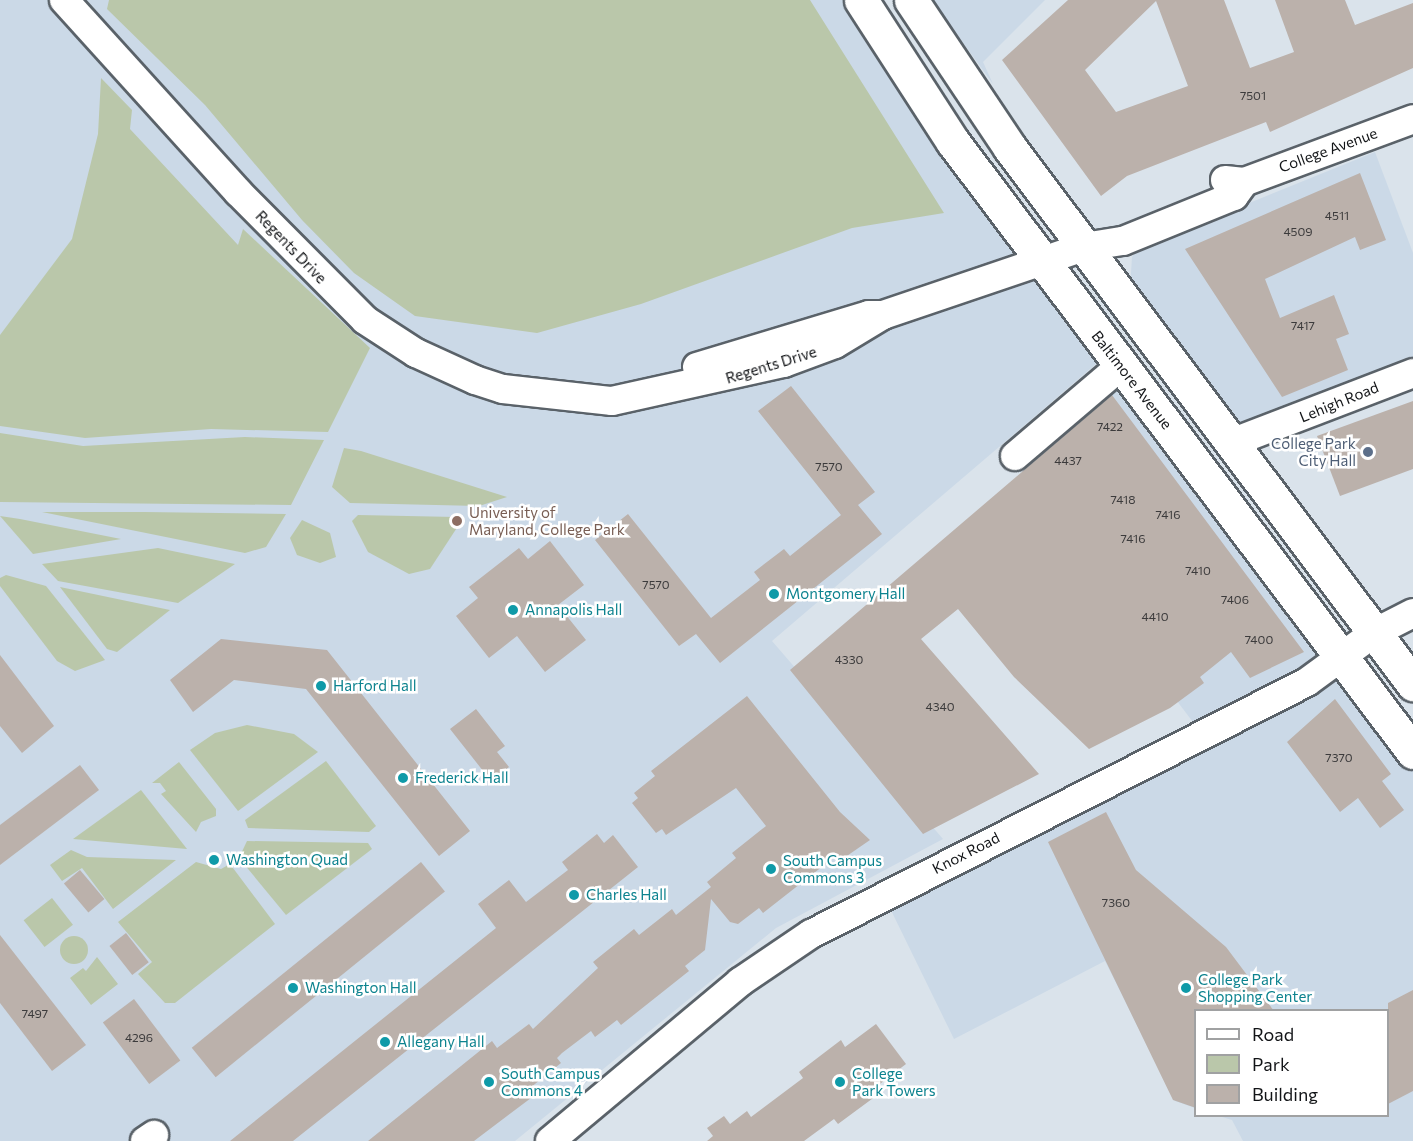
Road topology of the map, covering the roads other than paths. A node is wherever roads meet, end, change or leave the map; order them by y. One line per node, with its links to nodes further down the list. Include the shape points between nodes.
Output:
1 (63, 0): 6 (street, Regents Drive, via 325,282 389,337 475,380 503,389 581,395 883,315)
2 (861, 0): 6 (main road, Baltimore Avenue, via 953,142)
3 (911, 0): 5 (main road)
4 (1413, 119): 5 (street, College Avenue, via 1244,182 1234,196 1123,241)
5 (1096, 244): 6 (street, Regents Drive); 9 (main road)
6 (1043, 263): 7 (main road, Baltimore Avenue)
7 (1122, 365): 10 (street); 13 (main road, Baltimore Avenue)
8 (1413, 373): 9 (street, Lehigh Road)
9 (1232, 443): 12 (main road)
10 (1015, 456)
11 (1413, 613): 12 (street, Knox Road)
12 (1374, 633): 13 (street, Knox Road); 14 (main road)
13 (1342, 657): 15 (main road, Baltimore Avenue); 16 (street, Knox Road, via 1307,682 811,934 740,982)
14 (1413, 684)
15 (1413, 752)
16 (550, 1141)

